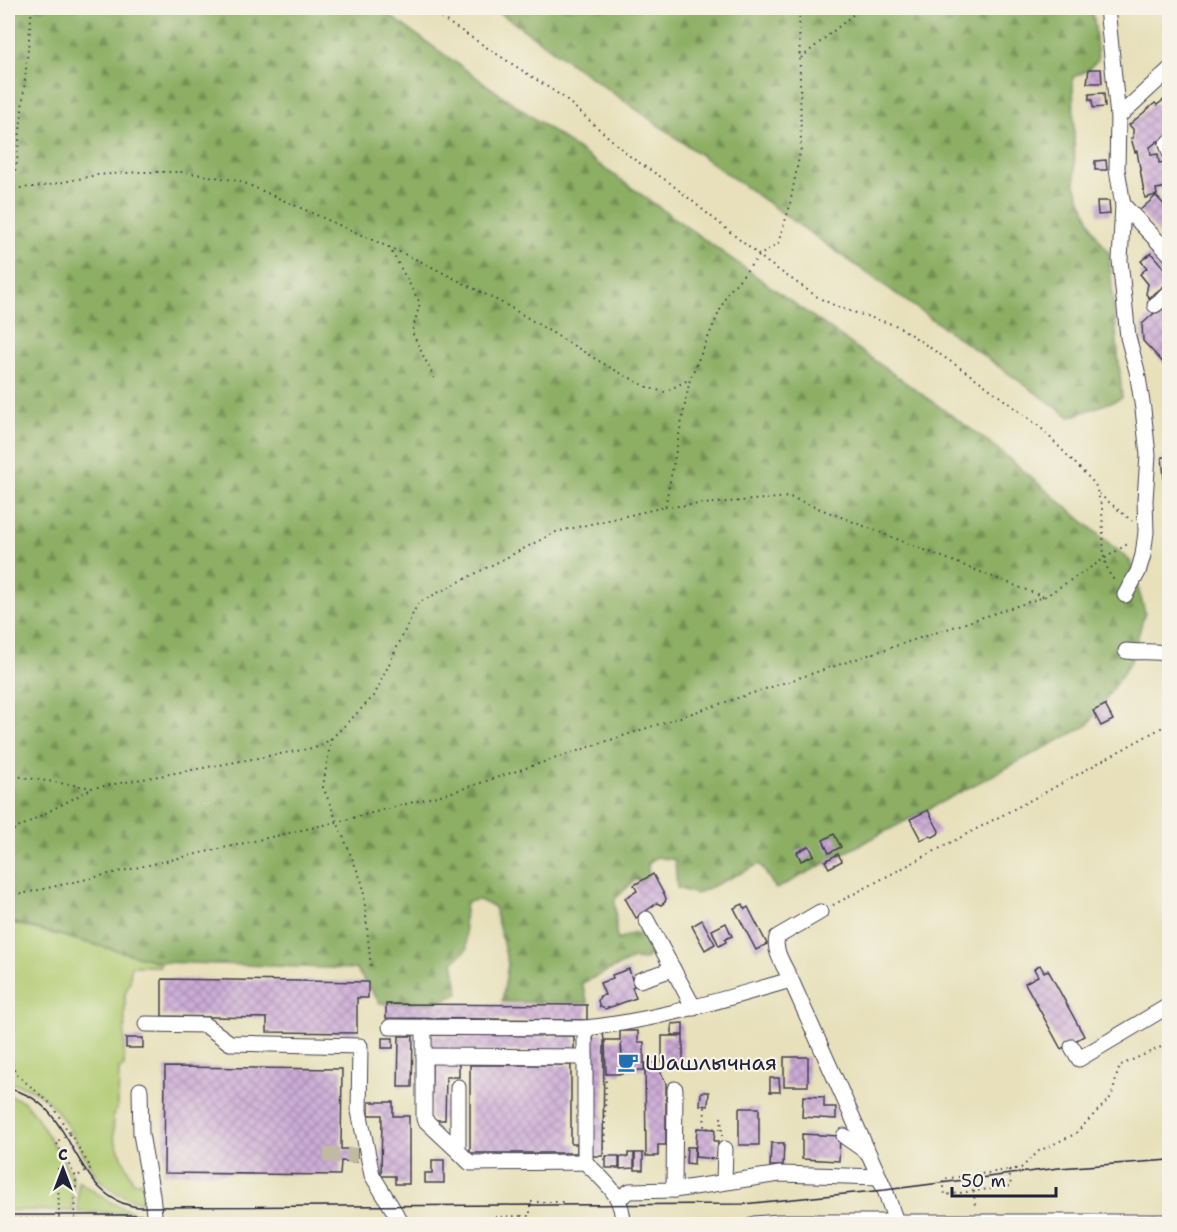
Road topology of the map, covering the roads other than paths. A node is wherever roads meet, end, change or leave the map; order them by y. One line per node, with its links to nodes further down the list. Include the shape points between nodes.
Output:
1 (1107, 8): 3 (street)
2 (1170, 69): 3 (street)
3 (1118, 117): 6 (street, via 1117,169)
4 (1170, 142): 5 (street)
5 (1170, 153)
6 (1123, 205): 7 (street); 10 (street, via 1120,260 1125,315 1148,455 1146,532 1140,563)
7 (1170, 254)
8 (1170, 293): 9 (street)
9 (1155, 305)
10 (1125, 595)
11 (1126, 651): 12 (street)
12 (1170, 654)
13 (820, 912): 17 (street, via 777,937 775,944)
14 (646, 919): 15 (street)
15 (673, 969): 16 (street); 19 (street)
16 (640, 980)
17 (790, 980): 19 (street); 33 (street)
18 (1170, 1005): 24 (street, via 1079,1059)
19 (694, 1008): 23 (street)
20 (146, 1024): 44 (street, via 205,1025 230,1043 360,1047 363,1155)
21 (390, 1027): 22 (street)
22 (424, 1028): 23 (street); 25 (street)
23 (585, 1028): 26 (street)
24 (1072, 1047)
25 (424, 1056): 26 (street); 32 (street, via 424,1119)
26 (585, 1057): 34 (street)
27 (458, 1087): 32 (street)
28 (675, 1089): 37 (street)
29 (140, 1090): 43 (street, via 141,1134)
30 (844, 1136): 33 (street)
31 (724, 1149): 36 (street)
32 (458, 1151): 34 (street, via 470,1163)
33 (867, 1152): 35 (street)
34 (585, 1162): 38 (street)
35 (879, 1177): 36 (street, via 780,1174); 39 (street)
36 (724, 1182): 37 (street)
37 (674, 1190): 38 (street, via 630,1191)
38 (619, 1198): 45 (street)
39 (896, 1222): 41 (street); 42 (street)
40 (1170, 1222): 42 (street)
41 (778, 1223): 46 (street)
42 (958, 1223)
43 (154, 1224)
44 (402, 1224)
45 (624, 1224)
46 (754, 1224)

